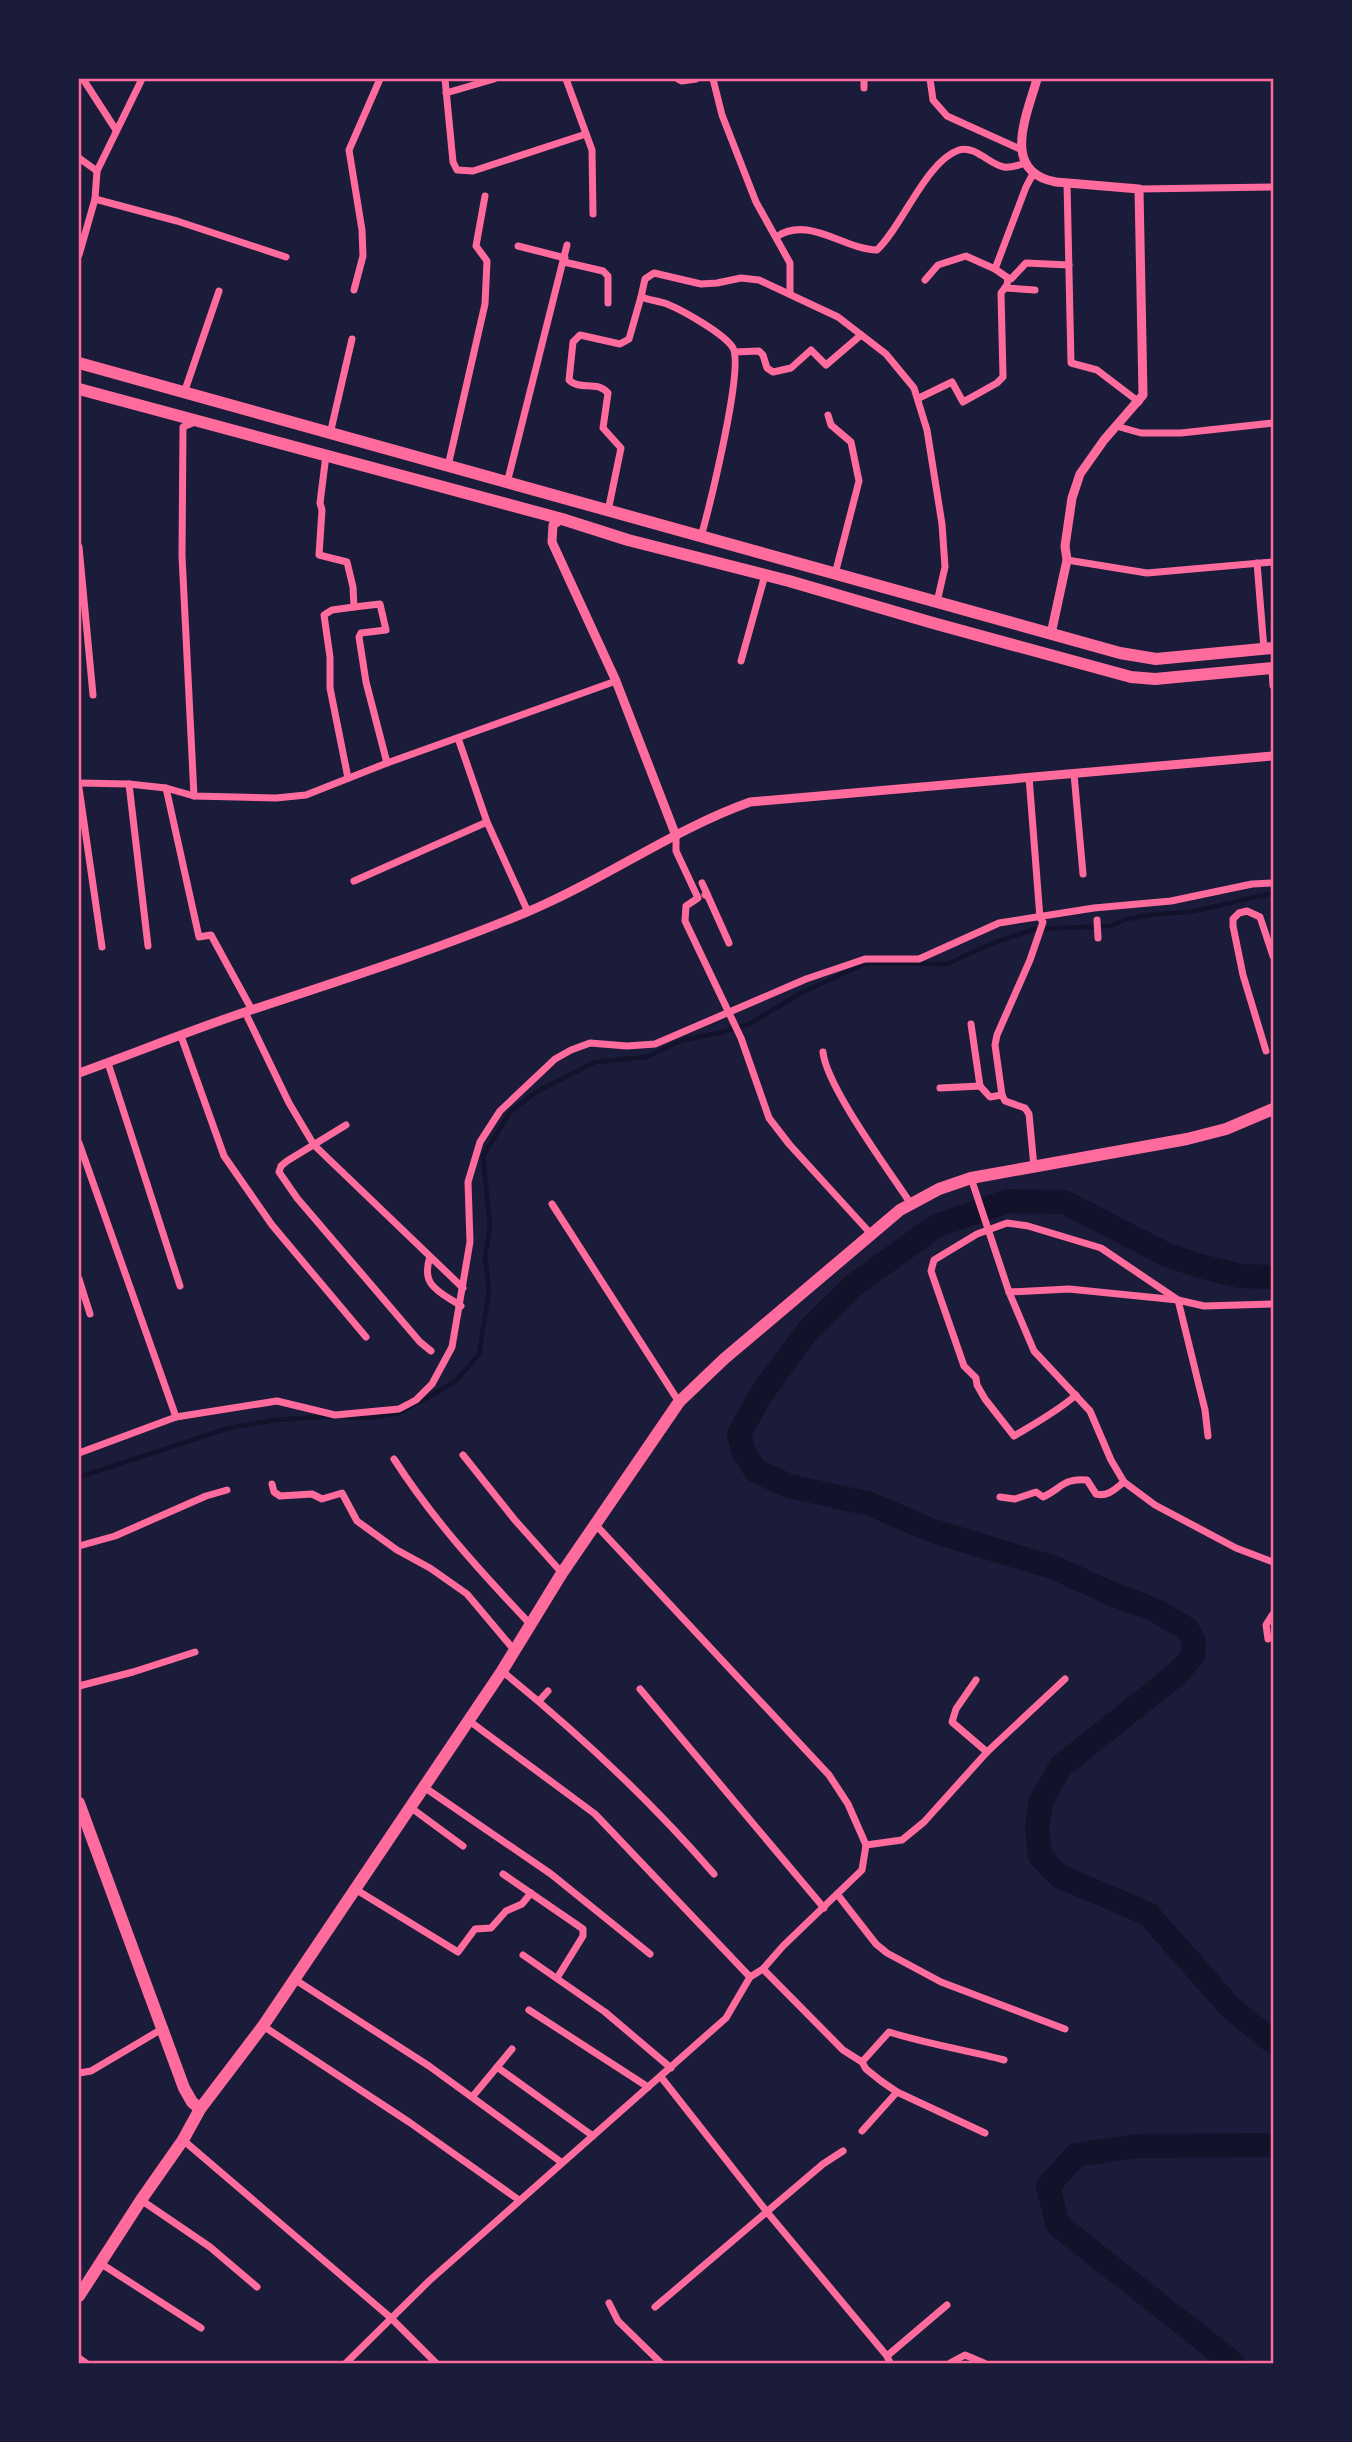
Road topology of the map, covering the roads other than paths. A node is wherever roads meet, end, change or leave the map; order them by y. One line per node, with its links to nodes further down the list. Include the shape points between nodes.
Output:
1 (83, 79): 15 (street)
2 (142, 79): 15 (street)
3 (380, 79): 39 (street, via 349,150 363,243)
4 (445, 79): 14 (street)
5 (494, 79): 14 (street)
6 (566, 79): 16 (street)
7 (678, 79): 8 (street)
8 (696, 79)
9 (713, 79): 28 (street, via 756,202)
10 (864, 79): 13 (street)
11 (930, 79): 17 (street, via 933,100 947,116)
12 (1037, 79): 17 (street)
13 (864, 88)
14 (446, 93): 16 (street, via 457,170 473,171)
15 (116, 130): 20 (street)
16 (586, 134): 27 (street, via 592,150)
17 (1020, 149): 19 (street)
18 (79, 158): 20 (street)
19 (1026, 163): 21 (street); 28 (street, via 1001,167 967,149 948,156 877,250 797,229 786,229)
20 (97, 171): 26 (street)
21 (1034, 172): 22 (street, via 1045,180); 35 (street)
22 (1067, 183): 24 (street); 34 (street)
23 (1273, 187): 24 (street)
24 (1139, 188): 52 (street, via 1144,385)
25 (485, 195): 61 (street, via 476,246 487,261 485,304)
26 (95, 199): 31 (street); 32 (street)
27 (593, 214)
28 (776, 237): 42 (street, via 790,263)
29 (567, 245): 33 (street)
30 (518, 246): 33 (street)
31 (79, 255)
32 (286, 257)
33 (564, 260): 44 (street, via 603,271 608,276); 62 (street)
34 (1069, 265): 36 (street, via 1026,263); 52 (street, via 1071,363 1097,370)
35 (995, 269): 36 (street); 37 (street, via 966,256 938,265)
36 (1008, 278): 38 (street)
37 (925, 280)
38 (1005, 288): 40 (street); 51 (street, via 1001,293 1003,377 963,402 952,382)
39 (354, 290)
40 (1035, 290)
41 (219, 291): 50 (street)
42 (790, 293): 43 (street, via 759,280 701,284 654,273 645,279); 45 (street)
43 (641, 297): 47 (street, via 667,304 725,339); 63 (street, via 625,342 580,335 573,342 569,380 600,386 608,393 604,428 621,448)
44 (608, 303)
45 (861, 334): 47 (street, via 826,365 811,350 790,368 773,372 761,352); 51 (street, via 886,354)
46 (352, 339): 58 (street)
47 (735, 352): 66 (street, via 720,465)
48 (79, 363): 50 (main road)
49 (79, 389): 54 (main road)
50 (184, 393): 56 (main road)
51 (919, 398): 77 (street, via 942,524 945,567)
52 (1139, 402): 57 (street)
53 (828, 415): 73 (street, via 831,425 851,442 859,481)
54 (198, 421): 59 (main road); 96 (street, via 183,427 182,556)
55 (1273, 423): 57 (street, via 1181,433 1142,433)
56 (298, 424): 58 (main road); 59 (main road)
57 (1116, 426): 69 (street, via 1080,474 1072,498)
58 (330, 433): 61 (main road)
59 (294, 446): 60 (main road)
60 (326, 455): 65 (main road); 78 (street, via 319,555 347,562)
61 (448, 466): 62 (main road)
62 (508, 483): 63 (main road)
63 (608, 511): 64 (main road)
64 (633, 518): 66 (main road); 67 (main road)
65 (562, 519): 67 (main road); 84 (street, via 553,525 552,542)
66 (701, 537): 71 (main road)
67 (628, 540): 74 (main road)
68 (79, 547): 86 (street)
69 (1067, 560): 72 (street, via 1147,573); 80 (street)
70 (1273, 562): 72 (street)
71 (795, 563): 73 (main road); 75 (main road)
72 (1257, 563): 81 (street)
73 (835, 574): 76 (main road)
74 (765, 575): 75 (main road); 82 (street)
75 (789, 581): 79 (main road)
76 (913, 596): 77 (main road); 79 (main road)
77 (937, 602): 80 (main road)
78 (354, 607): 89 (street, via 380,604 384,618 386,629 359,637); 92 (street, via 324,615 330,688)
79 (933, 623): 83 (main road, via 1131,677 1155,679)
80 (1051, 634): 81 (main road, via 1156,659)
81 (1269, 648)
82 (741, 661)
83 (1273, 668): 85 (street)
84 (616, 681): 87 (street); 98 (street)
85 (1273, 686)
86 (93, 695)
87 (458, 738): 89 (street); 97 (street)
88 (1273, 756): 90 (street)
89 (387, 763): 92 (street)
90 (1074, 774): 91 (street); 99 (street)
91 (1029, 777): 98 (street, via 750,802); 106 (street)
92 (348, 778): 96 (street, via 306,795)
93 (129, 784): 94 (street); 95 (street); 110 (street)
94 (79, 786): 111 (street)
95 (166, 788): 96 (street); 113 (street, via 199,937 211,935)
96 (194, 796)
97 (487, 822): 100 (street); 105 (street)
98 (676, 836): 104 (street, via 676,851); 105 (street)
99 (1083, 874)
100 (354, 881)
101 (702, 883): 103 (street)
102 (1273, 883): 106 (street, via 1171,901 1094,908)
103 (707, 894): 104 (street); 109 (street)
104 (698, 898): 114 (street, via 686,906 685,921)
105 (528, 912): 113 (street, via 449,944)
106 (1041, 920): 114 (street, via 999,923 919,959 865,959); 123 (street, via 997,1035)
107 (1097, 920): 108 (street)
108 (1098, 939)
109 (729, 943)
110 (148, 946)
111 (102, 947)
112 (1273, 956): 117 (street, via 1260,917 1239,913 1233,926)
113 (249, 1011): 116 (street); 127 (street, via 289,1103)
114 (729, 1013): 132 (street, via 769,1118); 136 (street, via 655,1044 590,1043 571,1050 509,1102 480,1142 468,1182 470,1242)
115 (971, 1024): 121 (street)
116 (181, 1036): 119 (street); 142 (street, via 223,1156 272,1225)
117 (1266, 1051)
118 (823, 1052): 130 (street, via 824,1063 847,1106)
119 (108, 1063): 120 (street); 135 (street)
120 (79, 1073)
121 (980, 1086): 122 (street); 123 (street, via 990,1097)
122 (940, 1088)
123 (1002, 1095): 128 (street, via 1029,1114)
124 (1273, 1109): 128 (main road, via 1187,1139)
125 (346, 1125): 127 (street)
126 (79, 1143): 146 (street)
127 (314, 1145): 133 (street); 143 (street, via 281,1166 279,1172)
128 (1034, 1167): 129 (main road)
129 (972, 1185): 130 (main road, via 939,1189); 137 (street)
130 (911, 1204): 132 (main road)
131 (552, 1205): 145 (street)
132 (871, 1234): 145 (main road)
133 (430, 1257): 136 (street); 140 (street, via 425,1270 429,1281)
134 (79, 1279): 141 (street)
135 (180, 1286)
136 (463, 1288): 140 (street)
137 (1009, 1292): 138 (street, via 1069,1289); 144 (street, via 1034,1350)
138 (1178, 1300): 139 (street, via 1204,1306); 144 (street, via 1101,1248 1028,1226 1007,1223 977,1234 934,1260 931,1271 964,1366 1014,1436); 147 (street)
139 (1273, 1304)
140 (461, 1306): 146 (street, via 452,1348 432,1384 400,1409 335,1415 277,1401)
141 (90, 1314)
142 (366, 1337)
143 (431, 1351)
144 (1076, 1395): 151 (street, via 1090,1411)
145 (679, 1402): 155 (main road)
146 (176, 1417): 148 (street)
147 (1208, 1436)
148 (79, 1453)
149 (463, 1454): 158 (street)
150 (394, 1459): 160 (street, via 416,1494)
151 (1124, 1482): 154 (street, via 1102,1495 1096,1494 1087,1480 1079,1479 1063,1482 1043,1497 1037,1492 1015,1499); 157 (street, via 1155,1505)
152 (272, 1484): 163 (street, via 280,1496 307,1494 322,1499 342,1493 357,1521 467,1594)
153 (227, 1490): 156 (street)
154 (1000, 1497)
155 (595, 1524): 158 (main road); 176 (street, via 830,1775)
156 (79, 1546)
157 (1273, 1562)
158 (562, 1573): 160 (main road)
159 (1273, 1614): 161 (street, via 1266,1625)
160 (531, 1625): 163 (main road)
161 (1268, 1639)
162 (195, 1651): 167 (street)
163 (515, 1651): 164 (main road)
164 (502, 1671): 170 (street); 171 (main road)
165 (1065, 1679): 172 (street)
166 (976, 1680): 172 (street, via 952,1722)
167 (79, 1686)
168 (640, 1689): 183 (street)
169 (548, 1691): 170 (street)
170 (538, 1701): 179 (street, via 686,1841)
171 (468, 1720): 173 (main road); 187 (street, via 595,1814)
172 (987, 1752): 176 (street, via 902,1840)
173 (423, 1786): 175 (main road); 184 (street, via 551,1874)
174 (79, 1803): 192 (main road)
175 (409, 1807): 177 (street); 180 (main road)
176 (866, 1845): 182 (street, via 862,1870)
177 (463, 1846)
178 (503, 1874): 181 (street)
179 (714, 1874)
180 (354, 1889): 181 (street, via 458,1952 476,1928 491,1928 506,1910 522,1904); 189 (main road)
181 (531, 1893): 188 (street, via 584,1932)
182 (837, 1894): 183 (street); 193 (street, via 887,1953 940,1982)
183 (824, 1908): 186 (street)
184 (650, 1954)
185 (523, 1955): 188 (street)
186 (764, 1969): 187 (street); 196 (street, via 843,2050)
187 (750, 1976): 198 (street, via 726,2018)
188 (557, 1978): 198 (street)
189 (294, 1979): 191 (main road); 203 (street)
190 (529, 2010): 201 (street)
191 (263, 2026): 204 (main road); 212 (street)
192 (162, 2029): 199 (street, via 91,2071); 204 (main road, via 184,2088)
193 (1065, 2029)
194 (512, 2049): 197 (street)
195 (1004, 2060): 196 (street, via 889,2032)
196 (862, 2063): 202 (street)
197 (497, 2067): 203 (street); 207 (street)
198 (671, 2068): 200 (street)
199 (79, 2073)
200 (661, 2077): 201 (street); 213 (street)
201 (648, 2087): 207 (street)
202 (897, 2092): 205 (street); 206 (street)
203 (473, 2096): 210 (street)
204 (200, 2109): 208 (main road)
205 (862, 2131)
206 (985, 2133)
207 (593, 2136): 210 (street)
208 (183, 2140): 211 (main road); 220 (street)
209 (843, 2151): 213 (street)
210 (561, 2162): 212 (street)
211 (141, 2200): 214 (main road); 215 (street, via 210,2247)
212 (519, 2200): 220 (street)
213 (767, 2212): 219 (street); 223 (street)
214 (100, 2263): 216 (main road); 221 (street)
215 (257, 2287)
216 (79, 2296)
217 (610, 2303): 227 (street, via 618,2322)
218 (947, 2305): 223 (street)
219 (655, 2307)
220 (390, 2318): 225 (street); 226 (street)
221 (201, 2328)
222 (79, 2358): 224 (street)
223 (889, 2360)
224 (86, 2363)
225 (346, 2363)
226 (436, 2363)
227 (661, 2363)
228 (950, 2363): 229 (street, via 965,2355)
229 (984, 2363)

